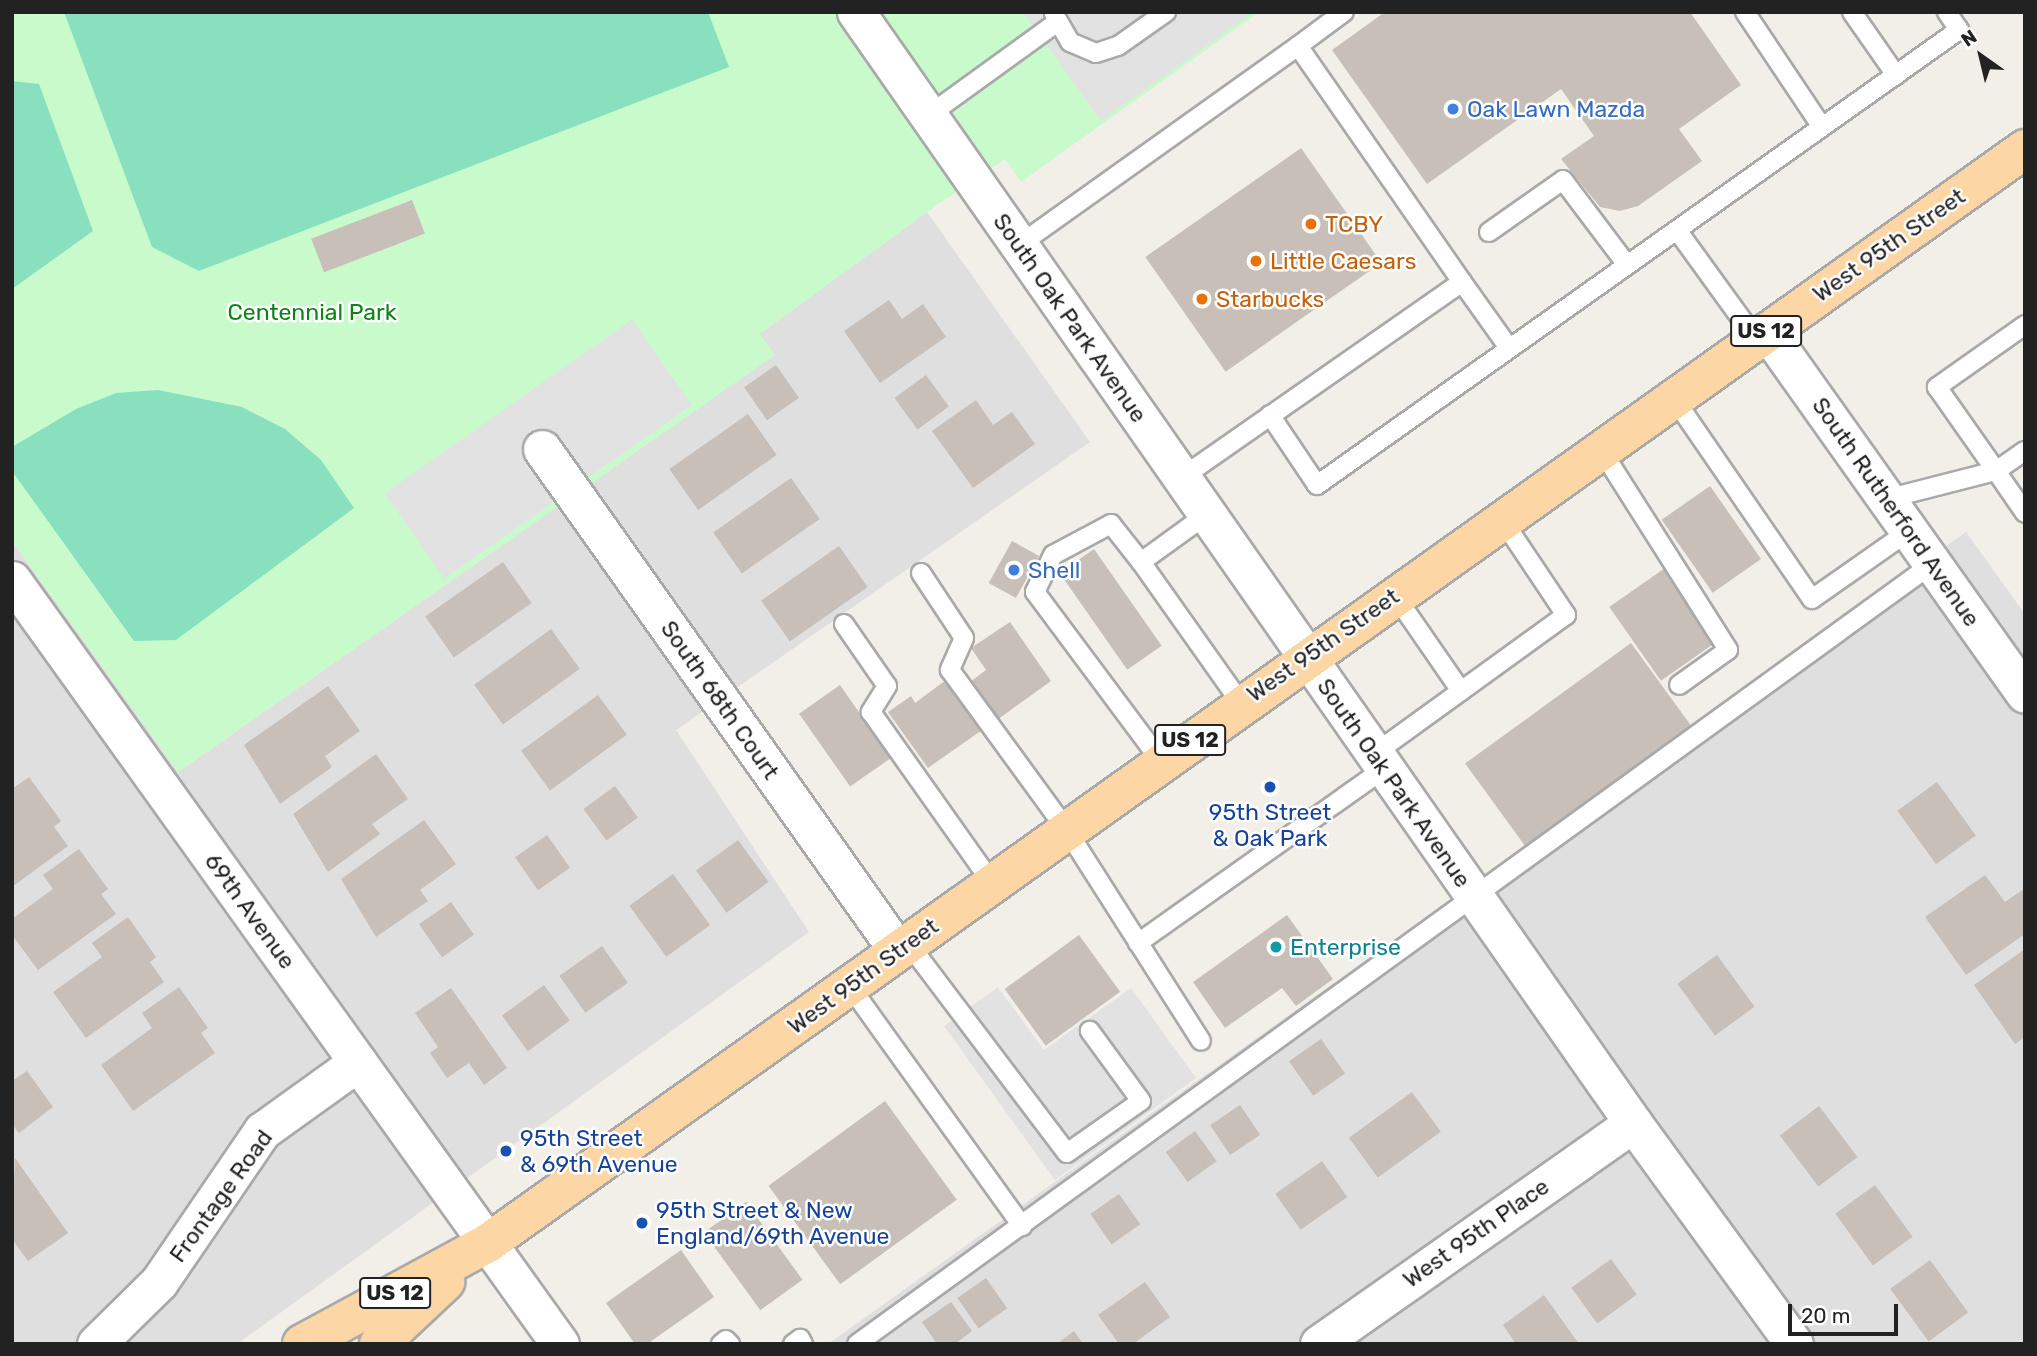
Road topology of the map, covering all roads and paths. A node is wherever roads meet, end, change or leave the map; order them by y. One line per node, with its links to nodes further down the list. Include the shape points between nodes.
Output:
1 (856, 12): 10 (street, South Oak Park Avenue)
2 (1166, 12): 7 (lane, via 1118,46 1096,53 1070,42)
3 (1344, 12): 8 (lane)
4 (1745, 12): 11 (lane)
5 (1852, 12): 9 (lane)
6 (1948, 12): 9 (lane, via 1959,30)
7 (1055, 18): 10 (lane)
8 (1298, 46): 15 (lane); 17 (lane)
9 (1896, 75): 11 (lane)
10 (929, 115): 15 (street, South Oak Park Avenue)
11 (1822, 127): 13 (lane)
12 (2025, 149): 19 (main road, West 95th Street / US 12)
13 (1676, 230): 16 (lane); 19 (lane)
14 (1489, 232): 16 (lane, via 1563,180)
15 (1019, 245): 27 (street, South Oak Park Avenue)
16 (1627, 265): 20 (lane)
17 (1462, 282): 20 (lane); 22 (lane)
18 (2025, 325): 26 (lane, via 1937,387)
19 (1761, 335): 21 (main road, West 95th Street / US 12); 28 (street, South Rutherford Avenue)
20 (1509, 348): 22 (lane, via 1317,485)
21 (1673, 397): 23 (main road, West 95th Street / US 12); 32 (lane, via 1812,599)
22 (1270, 415): 27 (lane)
23 (1600, 448): 31 (main road, West 95th Street / US 12); 40 (lane, via 1728,650)
24 (542, 449): 50 (street, South 68th Court)
25 (2025, 451): 26 (lane)
26 (1996, 471): 28 (lane); 29 (lane)
27 (1181, 478): 30 (street, South Oak Park Avenue)
28 (1886, 499): 32 (street, South Rutherford Avenue)
29 (2025, 513)
30 (1206, 515): 33 (lane); 39 (street, South Oak Park Avenue)
31 (1501, 518): 37 (main road, West 95th Street / US 12); 41 (lane, via 1566,615)
32 (1909, 531): 34 (street, South Rutherford Avenue)
33 (1141, 562): 43 (lane); 44 (lane, via 1111,524 1053,555 1035,592)
34 (1933, 564): 42 (street, South Rutherford Avenue); 48 (lane)
35 (921, 573): 46 (lane, via 964,638 950,670)
36 (12, 580): 54 (street, 69th Avenue)
37 (1394, 594): 39 (main road, West 95th Street / US 12); 41 (lane)
38 (844, 624): 47 (lane, via 887,686 871,712)
39 (1305, 657): 43 (main road, West 95th Street / US 12); 45 (street, South Oak Park Avenue)
40 (1679, 685)
41 (1461, 691): 45 (lane)
42 (2025, 694)
43 (1241, 703): 44 (main road, West 95th Street / US 12)
44 (1161, 761): 46 (main road, West 95th Street / US 12)
45 (1379, 762): 48 (street, South Oak Park Avenue); 49 (lane)
46 (1066, 829): 47 (main road, West 95th Street / US 12); 49 (lane)
47 (992, 883): 50 (main road, West 95th Street / US 12)
48 (1473, 895): 55 (street, South Oak Park Avenue); 56 (lane)
49 (1138, 943): 53 (lane)
50 (903, 947): 51 (main road, West 95th Street / US 12); 52 (lane, via 1067,1153 1141,1101)
51 (849, 985): 56 (lane); 57 (main road, West 95th Street / US 12)
52 (1090, 1031)
53 (1200, 1041)
54 (358, 1062): 57 (street, 69th Avenue); 58 (street, Frontage Road, via 262,1131 159,1282)
55 (1633, 1123): 67 (street, West 95th Place); 68 (street, South Oak Park Avenue)
56 (1022, 1226): 66 (lane)
57 (488, 1243): 59 (main road, West 95th Street / US 12); 60 (main road, West 95th Street / US 12); 61 (street, 69th Avenue)
58 (96, 1344)
59 (302, 1344)
60 (379, 1344)
61 (560, 1344)
62 (721, 1344): 63 (lane, via 726,1340)
63 (730, 1344)
64 (793, 1344): 65 (lane, via 800,1339)
65 (803, 1344)
66 (857, 1344)
67 (1319, 1344)
68 (1794, 1344)

